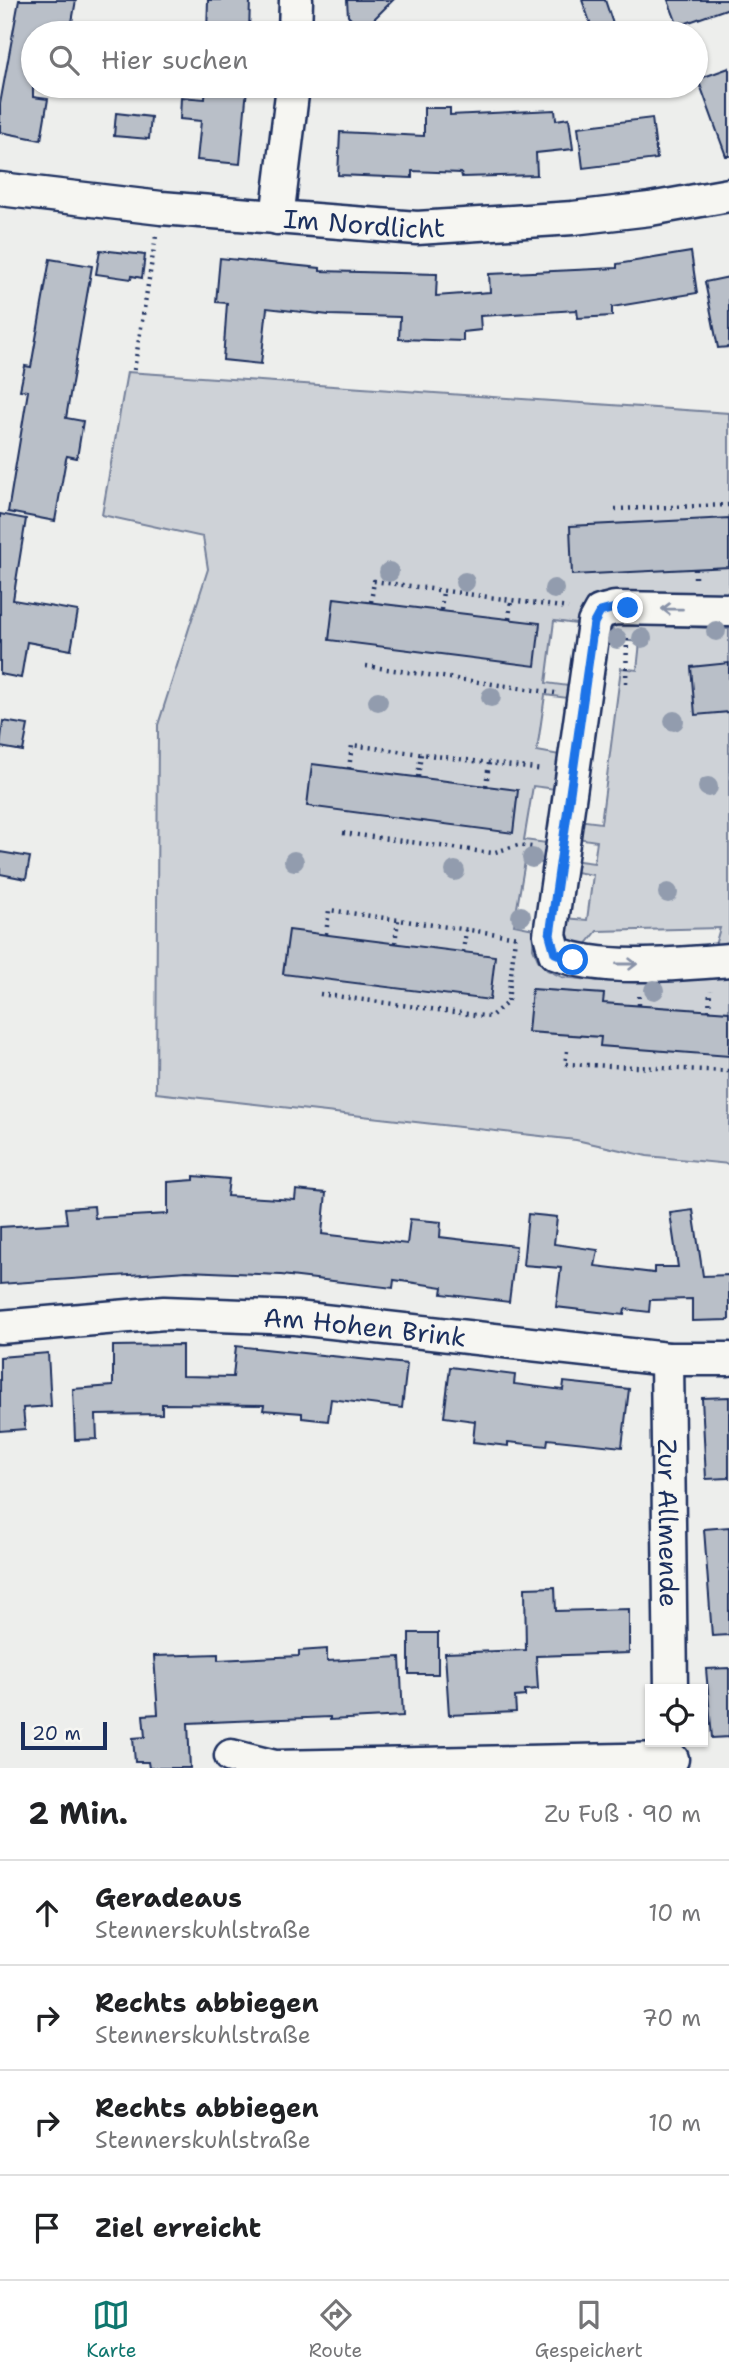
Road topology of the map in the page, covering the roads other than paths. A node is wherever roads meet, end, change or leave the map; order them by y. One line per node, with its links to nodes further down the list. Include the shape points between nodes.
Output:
1 (296, 0): 2 (street)
2 (295, 21)
3 (292, 98): 6 (street)
4 (0, 189): 6 (street, Im Nordlicht)
5 (729, 195): 6 (street, Im Nordlicht, via 573,218 417,228)
6 (277, 218)
7 (729, 610): 8 (street, one-way to 8, via 614,610 594,623 550,942 555,953 599,964)
8 (729, 960)
9 (0, 1327): 10 (street, Am Hohen Brink, via 164,1313 296,1318)
10 (667, 1359): 11 (street, Am Hohen Brink); 12 (street, Zur Allmende)
11 (729, 1359)
12 (671, 1684)
13 (231, 1756): 14 (street, via 275,1767)
14 (672, 1756)

